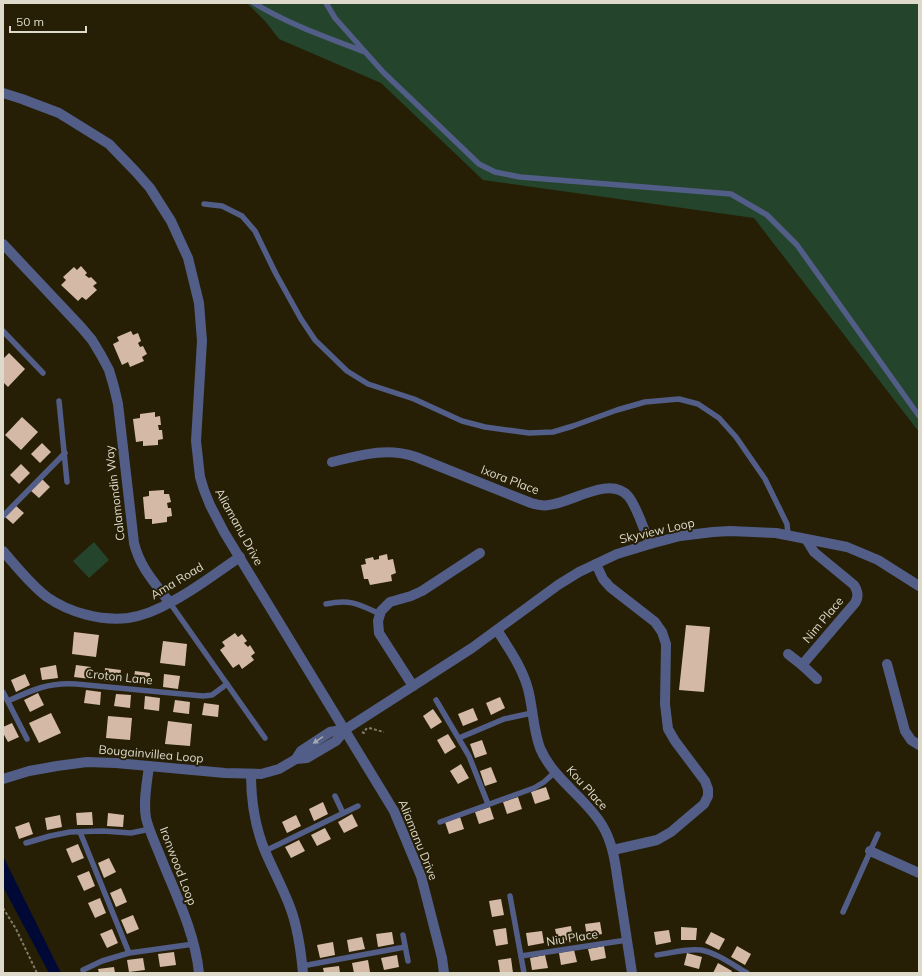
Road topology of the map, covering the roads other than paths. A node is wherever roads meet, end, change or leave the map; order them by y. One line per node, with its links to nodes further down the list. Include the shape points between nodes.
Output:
1 (254, 3): 3 (lane)
2 (326, 3): 3 (lane, via 335,18)
3 (367, 53): 10 (lane, via 383,72 479,164 495,172 520,177 731,194 767,215 797,245)
4 (3, 94): 20 (street, Aliamanu Drive, via 59,113 109,144 150,188 171,221 188,258 199,303 202,341 196,441 200,477 214,512)
5 (204, 204): 15 (lane, via 222,206 242,216 255,231 301,320 315,340 346,371 368,384 414,398 462,422 485,428 529,433 553,432 645,402 679,399 698,404 719,418 766,479 787,524)
6 (3, 244): 23 (street, Calamondin Way, via 81,327 109,370 118,404 134,543 144,570)
7 (3, 331): 8 (lane)
8 (43, 373)
9 (59, 401): 11 (lane)
10 (919, 416)
11 (65, 453): 13 (lane); 14 (lane)
12 (332, 462): 17 (street, Ixora Place, via 376,452 401,452 540,505 554,504 603,488 615,488 623,491 631,500)
13 (67, 482)
14 (3, 516)
15 (788, 535): 16 (street, Skyview Loop); 17 (street, Skyview Loop, via 714,532 680,536)
16 (806, 539): 22 (street, Skyview Loop, via 847,547 878,560); 29 (street, Nim Place, via 814,552 854,585 858,596)
17 (650, 544): 21 (street, Skyview Loop, via 617,554)
18 (3, 551): 23 (street, Ama Road, via 26,578 47,597 72,610 101,617 129,618)
19 (480, 553): 25 (street, via 422,591 390,602)
20 (240, 557): 23 (street, Ama Road); 37 (street, Aliamanu Drive)
21 (596, 564): 26 (street, Skyview Loop, via 558,585); 56 (street, via 610,587 655,622 662,632 666,644 665,704 668,729 704,779 708,789 704,804 671,832 653,841)
22 (919, 586)
23 (170, 603): 31 (lane, Calamondin Way)
24 (326, 604): 25 (lane, via 349,602)
25 (380, 614): 32 (street, via 378,627 381,636)
26 (497, 630): 32 (street, Skyview Loop); 36 (street, Kou Place, via 524,676)
27 (788, 654): 29 (street)
28 (888, 664): 41 (street, via 905,731 911,740)
29 (802, 666): 30 (street)
30 (817, 679)
31 (227, 684): 35 (lane, Croton Lane, via 212,694 203,696 59,684 41,687); 38 (lane, Calamondin Way)
32 (413, 686): 37 (street, Skyview Loop)
33 (3, 692): 35 (lane)
34 (436, 700): 39 (lane)
35 (8, 701): 40 (lane)
36 (532, 712): 39 (lane, via 510,716); 44 (street, Kou Place, via 540,748)
37 (346, 729): 42 (street, Skyview Loop, via 336,741 307,758); 73 (street, Aliamanu Drive, via 394,811 421,876)
38 (265, 738)
39 (459, 738): 48 (lane)
40 (28, 739)
41 (919, 745)
42 (296, 759): 45 (street, Bougainvillea Loop, via 270,772)
43 (149, 766): 45 (street, Bougainvillea Loop); 46 (street, Bougainvillea Loop, via 87,762 29,771); 52 (street, Ironwood Loop, via 146,818)
44 (555, 772): 48 (lane, via 539,786); 56 (street, Kou Place, via 596,816)
45 (251, 774): 57 (street, via 255,819)
46 (3, 779)
47 (335, 796): 50 (lane)
48 (488, 804): 51 (lane)
49 (358, 806): 50 (lane)
50 (343, 813): 57 (lane)
51 (440, 822)
52 (150, 829): 53 (lane, via 131,833); 64 (street, Ironwood Loop)
53 (80, 832): 55 (lane, via 50,836); 66 (lane)
54 (878, 834): 58 (lane)
55 (26, 843)
56 (613, 850): 63 (street, Kou Place)
57 (265, 851): 70 (street, via 290,907 297,930)
58 (870, 851): 59 (street); 61 (lane)
59 (919, 873)
60 (510, 896): 68 (lane)
61 (843, 912)
62 (403, 935): 65 (lane)
63 (627, 940): 68 (lane, Niu Place); 75 (street, Kou Place)
64 (194, 944): 66 (lane); 72 (street, Ironwood Loop)
65 (405, 947): 69 (lane); 70 (lane)
66 (129, 953): 71 (lane)
67 (657, 955): 76 (lane, via 702,950)
68 (521, 956): 74 (lane)
69 (408, 961)
70 (303, 969)
71 (83, 970)
72 (199, 973)
73 (444, 973)
74 (524, 973)
75 (632, 973)
76 (747, 973)

